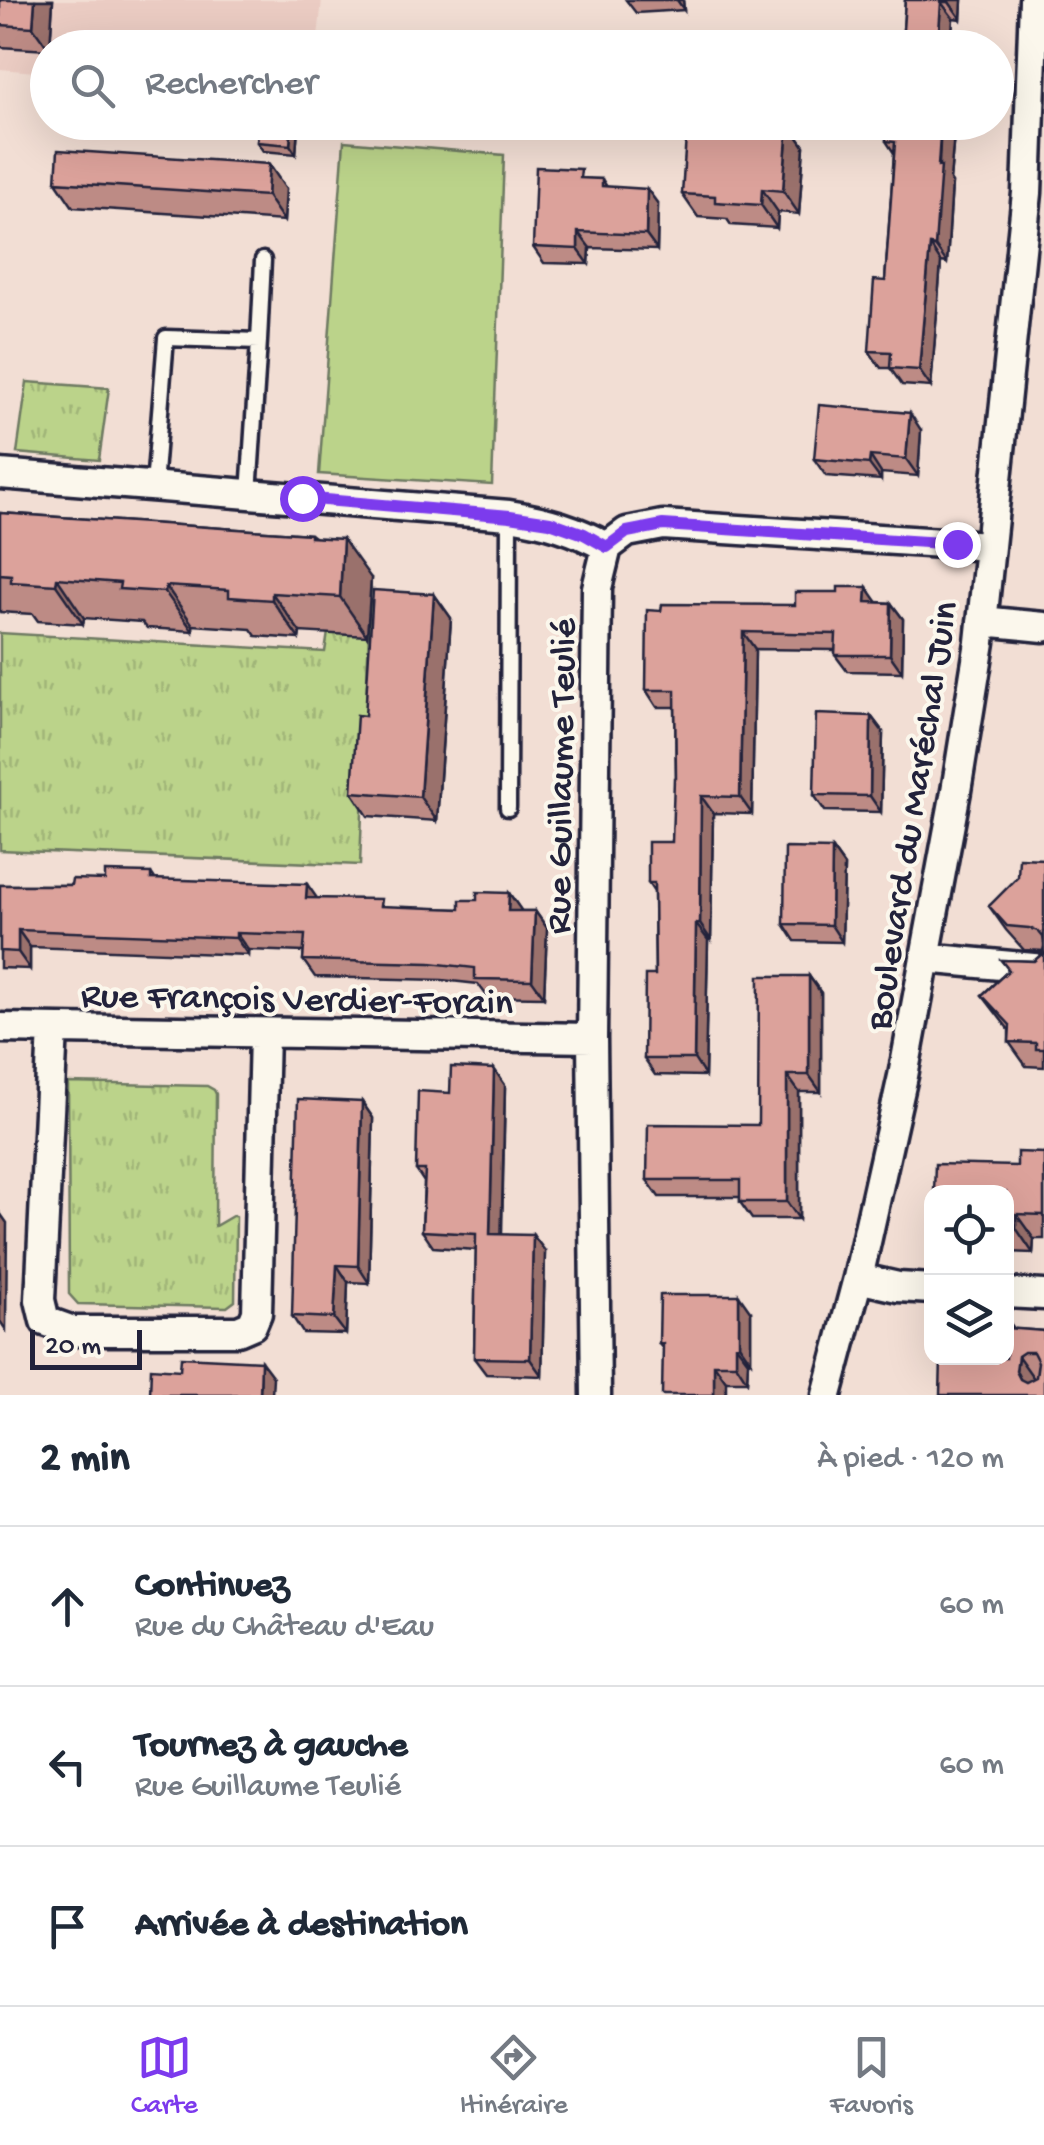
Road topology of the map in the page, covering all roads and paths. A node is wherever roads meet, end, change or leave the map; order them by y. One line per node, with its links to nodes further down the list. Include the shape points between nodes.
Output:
1 (1034, 0): 2 (street, Boulevard du Maréchal Juin)
2 (1035, 194): 9 (street, Boulevard du Maréchal Juin)
3 (263, 260): 4 (lane)
4 (260, 341): 6 (lane, via 166,338); 7 (lane)
5 (0, 474): 6 (street)
6 (154, 486): 7 (street)
7 (249, 494): 8 (street)
8 (510, 516): 10 (street, via 550,522); 13 (lane)
9 (989, 546): 10 (street, via 663,525 627,532); 11 (street, Boulevard du Maréchal Juin)
10 (607, 547): 19 (street, Rue Guillaume Teulié, via 598,588)
11 (982, 621): 12 (street); 14 (street, Boulevard du Maréchal Juin)
12 (1044, 626)
13 (508, 808)
14 (925, 958): 15 (street); 20 (street, Boulevard du Maréchal Juin)
15 (1044, 970)
16 (0, 1028): 17 (street, Rue François Verdier-Forain)
17 (53, 1029): 18 (street, Rue François Verdier-Forain); 18 (street, via 40,1300 44,1321 73,1330 238,1331 252,1325)
18 (264, 1034): 19 (street, Rue François Verdier-Forain)
19 (592, 1038): 24 (street, Rue Guillaume Teulié)
20 (858, 1278): 21 (street); 25 (street, Boulevard du Maréchal Juin)
21 (924, 1289)
22 (1014, 1293): 23 (street)
23 (1044, 1295)
24 (596, 1395)
25 (828, 1395)

